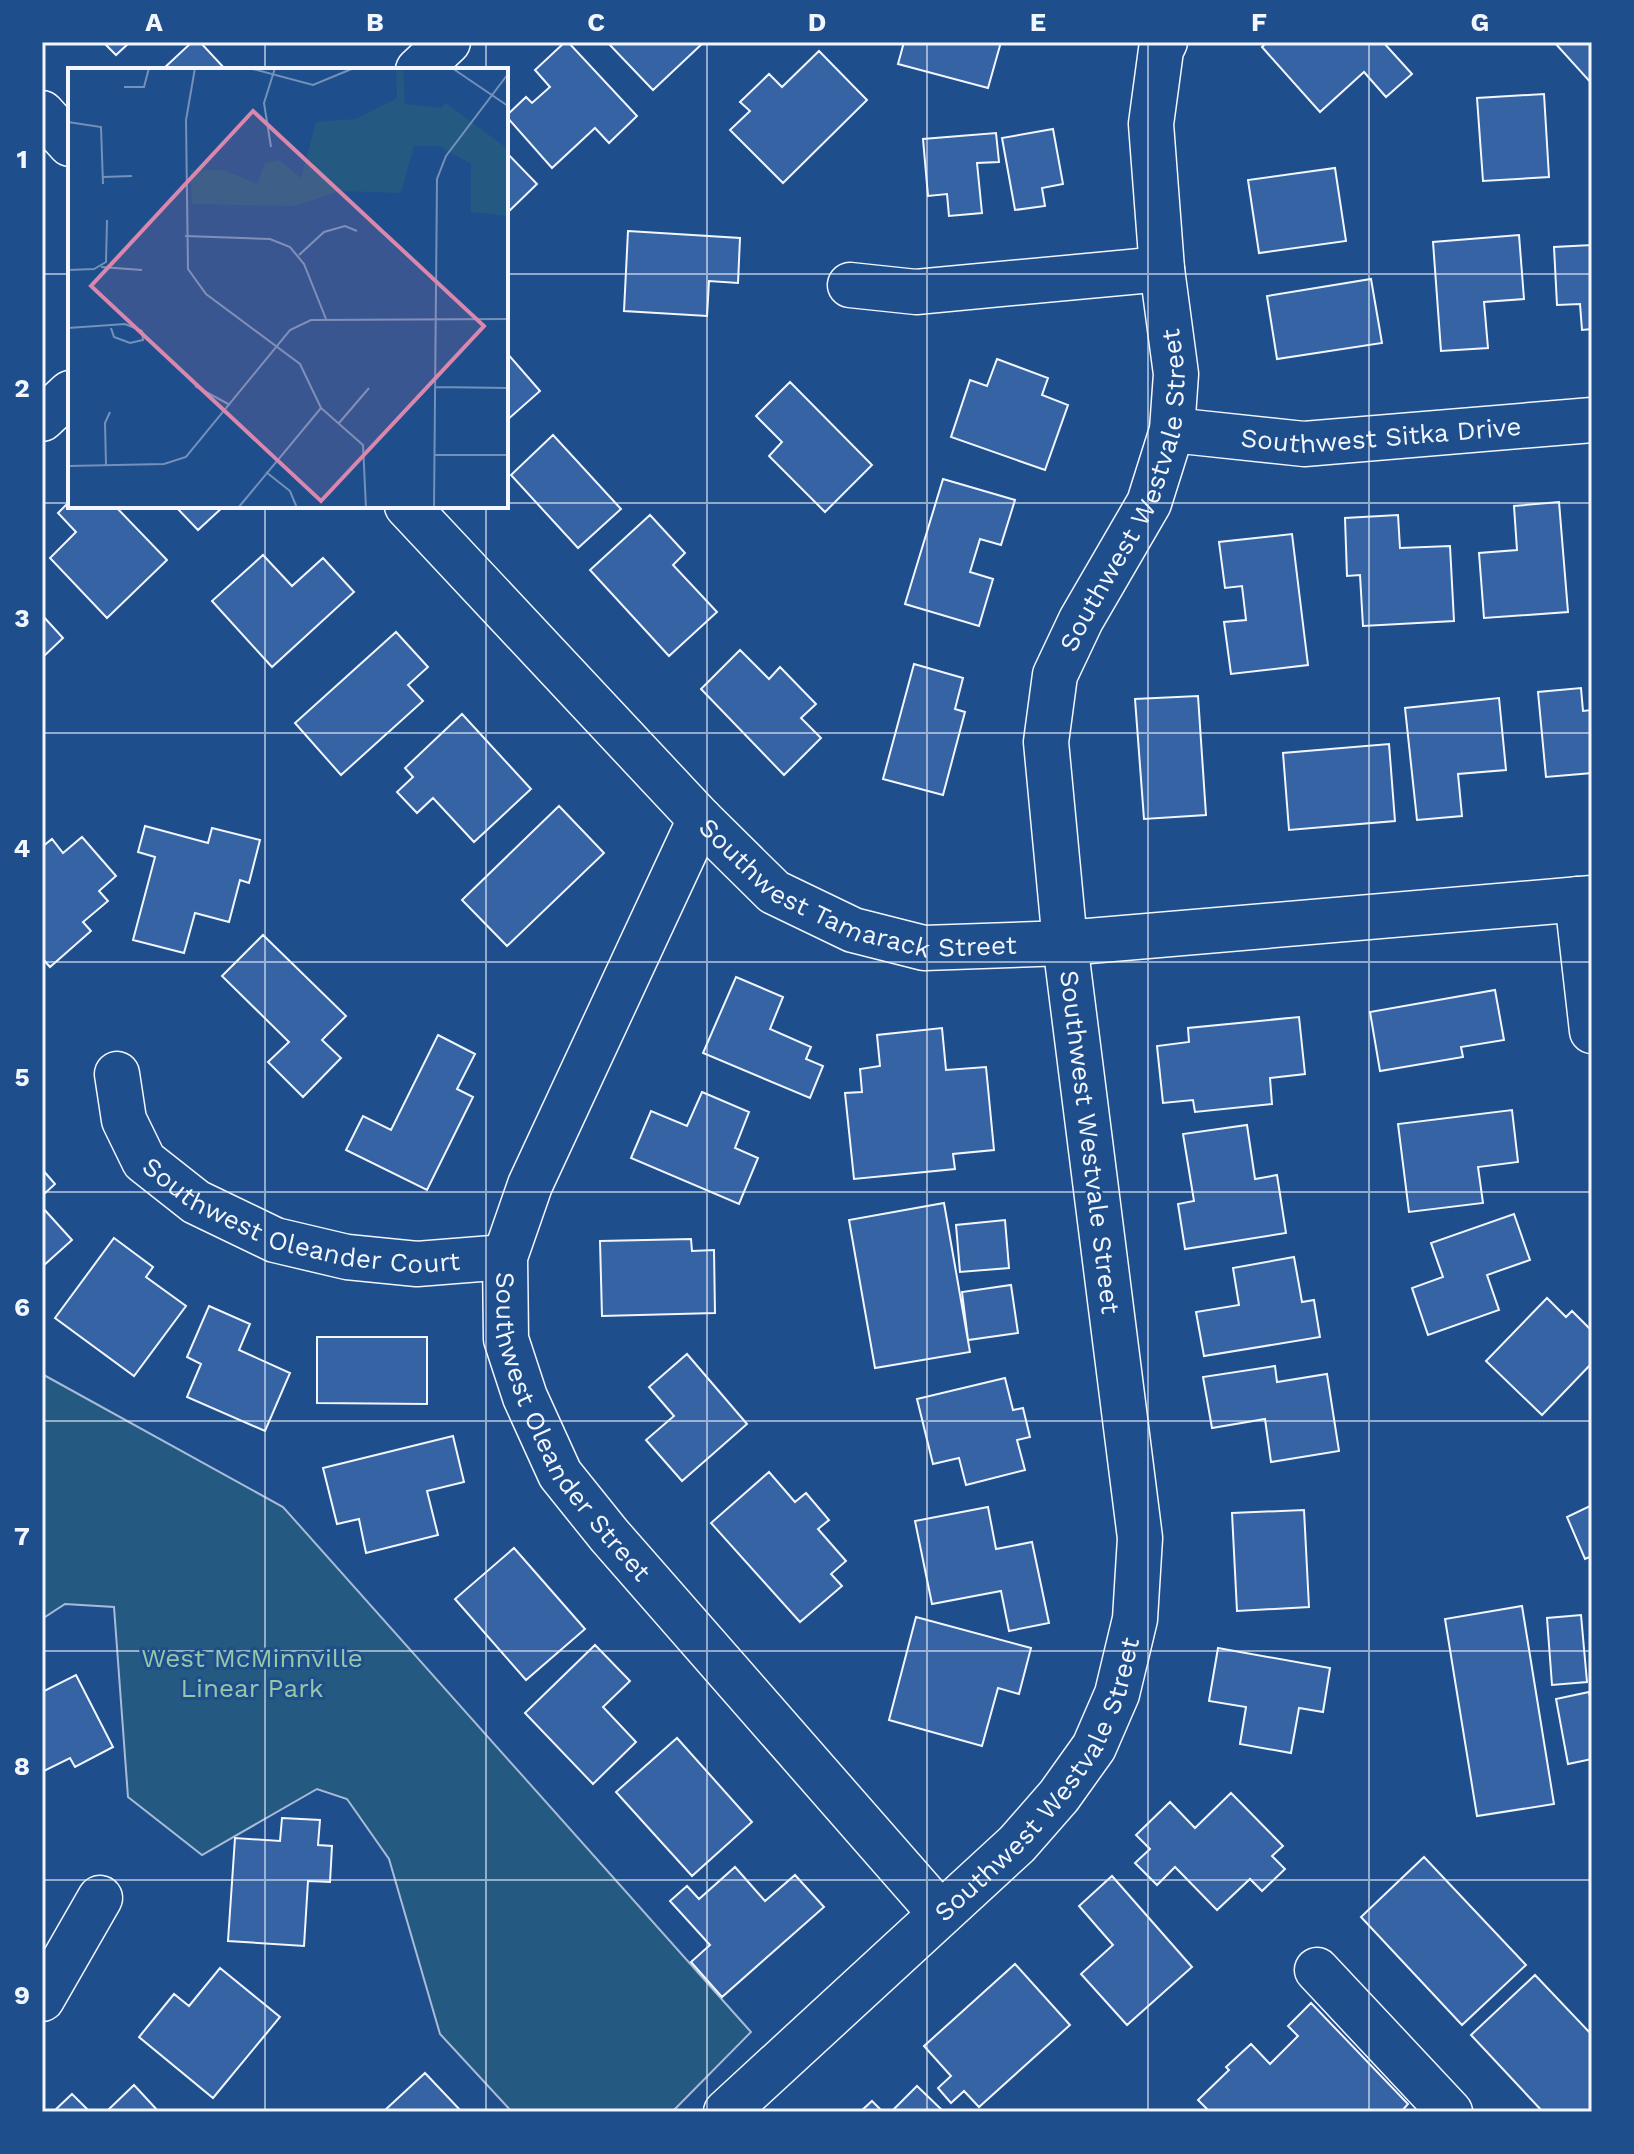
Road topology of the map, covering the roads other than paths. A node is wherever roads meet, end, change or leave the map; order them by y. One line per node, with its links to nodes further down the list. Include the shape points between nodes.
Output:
1 (448, 42): 3 (street)
2 (1165, 42): 6 (street, Southwest Westvale Street, via 1151,124)
3 (420, 68)
4 (42, 113): 5 (street)
5 (68, 142)
6 (1162, 269): 7 (street, via 916,292); 11 (street, Southwest Westvale Street, via 1176,374)
7 (850, 285)
8 (68, 395): 9 (street)
9 (42, 419)
10 (1592, 420): 11 (street, Southwest Sitka Drive, via 1304,444)
11 (1172, 430): 15 (street, Southwest Westvale Street, via 1149,503 1055,675 1046,742)
12 (409, 508): 13 (street, Southwest Tamarack Street)
13 (700, 819): 15 (street, Southwest Tamarack Street, via 774,892 853,930 924,948); 18 (street, Southwest Oleander Street, via 530,1185)
14 (1584, 899): 15 (street, Southwest Tamarack Street); 16 (street)
15 (1065, 943): 20 (street, Southwest Westvale Street, via 1140,1538 1135,1619 1117,1694 1094,1747 1017,1844)
16 (1592, 1031)
17 (117, 1074): 18 (street, Southwest Oleander Court, via 124,1120 144,1161 196,1202 275,1240 347,1257 417,1264)
18 (505, 1257): 20 (street, Southwest Oleander Street, via 506,1339 560,1474)
19 (100, 1898): 22 (street)
20 (940, 1913): 23 (street, Southwest Westvale Street)
21 (1317, 1970): 24 (street)
22 (42, 1999)
23 (726, 2112)
24 (1450, 2112)

